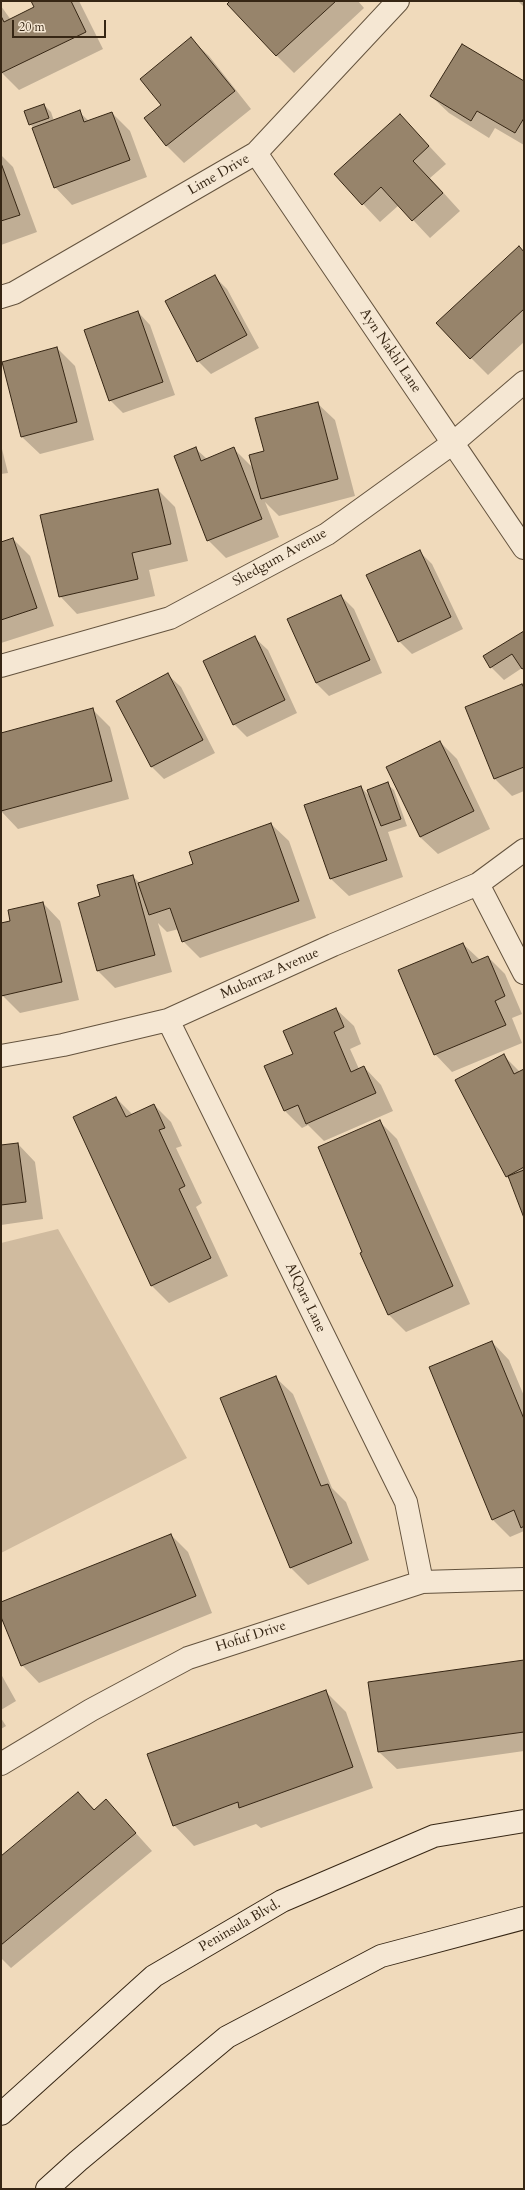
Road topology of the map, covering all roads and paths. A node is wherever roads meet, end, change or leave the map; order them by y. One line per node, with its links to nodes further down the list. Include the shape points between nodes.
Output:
1 (398, 1): 2 (street, Lime Drive)
2 (256, 153): 3 (street, Lime Drive, via 14,293); 5 (street, Ayn Nakhl Lane)
3 (1, 297)
4 (524, 382): 5 (street, Shedgum Avenue)
5 (453, 443): 6 (street, Ayn Nakhl Lane); 7 (street, Shedgum Avenue, via 327,534 170,618)
6 (524, 548)
7 (1, 666)
8 (524, 850): 9 (street, Mubarraz Avenue)
9 (478, 884): 10 (street); 11 (street, Mubarraz Avenue, via 333,945)
10 (524, 973)
11 (168, 1020): 12 (street, Mubarraz Avenue, via 63,1045); 14 (street, AlQara Lane, via 406,1502)
12 (1, 1056)
13 (524, 1579): 14 (street, Hofuf Drive)
14 (422, 1582): 15 (street, Hofuf Drive, via 188,1658 91,1710)
15 (1, 1764)
16 (524, 1821): 18 (street, Peninsula Blvd., via 434,1836 282,1901 154,1976)
17 (524, 1918): 19 (street, via 381,1956 227,2037)
18 (1, 2114)
19 (47, 2189)

